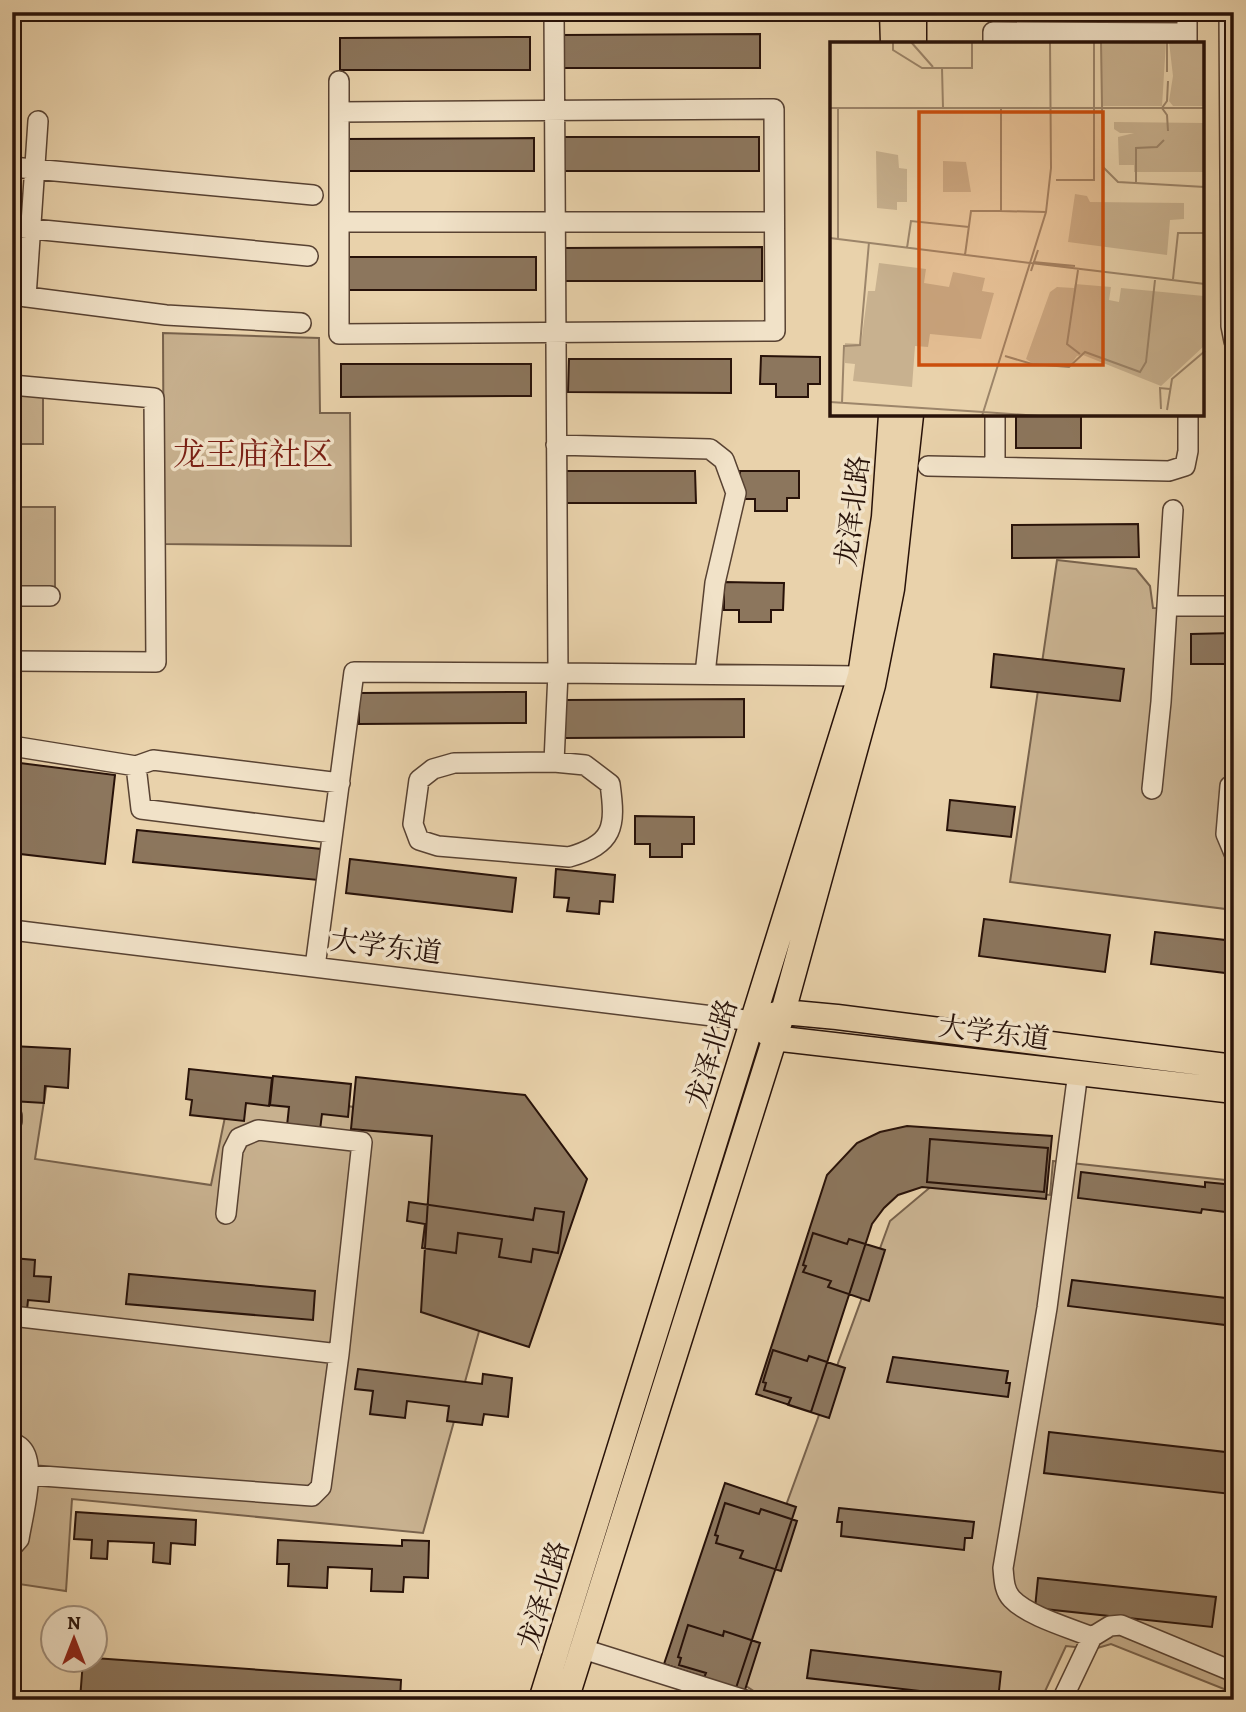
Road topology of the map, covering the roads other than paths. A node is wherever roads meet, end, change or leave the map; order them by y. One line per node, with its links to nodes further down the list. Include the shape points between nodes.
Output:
1 (554, 12): 11 (street)
2 (892, 12): 7 (main road)
3 (914, 12): 8 (main road)
4 (1187, 12): 6 (street)
5 (1229, 12): 25 (street)
6 (1187, 38): 9 (street, via 993,32)
7 (893, 42)
8 (914, 42)
9 (993, 42)
10 (339, 81): 12 (street)
11 (554, 111): 12 (street); 18 (street, via 774,109); 19 (street)
12 (339, 112): 17 (street)
13 (38, 121): 15 (street)
14 (12, 167): 15 (street)
15 (35, 169): 16 (street); 20 (street)
16 (313, 195)
17 (339, 222): 19 (street); 24 (street, via 339,334)
18 (774, 222): 19 (street); 24 (street, via 775,331)
19 (555, 223): 24 (street)
20 (22, 228): 21 (street); 22 (street)
21 (308, 256)
22 (19, 296): 23 (street, via 166,315)
23 (301, 323)
24 (556, 332): 31 (street)
25 (1234, 341)
26 (12, 386): 39 (street, via 154,398 156,662)
27 (891, 416): 42 (main road, 龙泽北路)
28 (911, 416): 42 (main road, 龙泽北路, via 892,589)
29 (995, 416): 33 (street)
30 (1188, 416): 33 (street, via 1185,466 1169,471)
31 (556, 444): 40 (street); 41 (street, via 710,449 724,460 736,493 715,583)
32 (928, 466): 33 (street)
33 (995, 467)
34 (1173, 510): 37 (street)
35 (12, 596): 36 (street)
36 (50, 596)
37 (1167, 606): 38 (street); 48 (street)
38 (1234, 606)
39 (12, 661)
40 (558, 673): 41 (street); 44 (street); 46 (street, via 355,672)
41 (705, 674): 42 (street)
42 (866, 681): 53 (main road, 龙泽北路); 54 (main road, 龙泽北路)
43 (12, 746): 45 (street)
44 (554, 762): 44 (street, via 454,763 433,769 419,780 413,824 419,840 438,846 569,858 588,852 605,839 614,814 610,784 585,765)
45 (136, 766): 46 (street, via 153,760); 49 (street, via 141,809)
46 (340, 783): 49 (street)
47 (1230, 786): 50 (street, via 1226,834)
48 (1152, 789)
49 (332, 833): 52 (street)
50 (1234, 853)
51 (12, 930): 52 (street, 大学东道)
52 (315, 967): 54 (street, 大学东道)
53 (783, 1012): 54 (main road, 大学东道); 55 (main road, 龙泽北路); 56 (main road, 大学东道)
54 (753, 1021): 55 (main road); 68 (main road, 龙泽北路)
55 (773, 1038): 57 (main road, 大学东道); 66 (main road, 龙泽北路)
56 (1234, 1068)
57 (1079, 1072): 58 (main road, 大学东道); 65 (street, via 1047,1308 1003,1568 1004,1586 1012,1599 1027,1610)
58 (1234, 1091)
59 (226, 1214): 61 (street, via 233,1150 239,1138 258,1130 362,1142)
60 (12, 1316): 61 (street)
61 (339, 1354): 63 (street, via 321,1487 312,1496)
62 (12, 1443): 63 (street, via 22,1448)
63 (29, 1475): 64 (street, via 19,1539)
64 (12, 1547)
65 (1092, 1637): 67 (street, via 1121,1625); 71 (street)
66 (583, 1649): 69 (main road, 龙泽北路); 70 (street)
67 (1234, 1672)
68 (541, 1700)
69 (566, 1700)
70 (745, 1700)
71 (1062, 1700)

